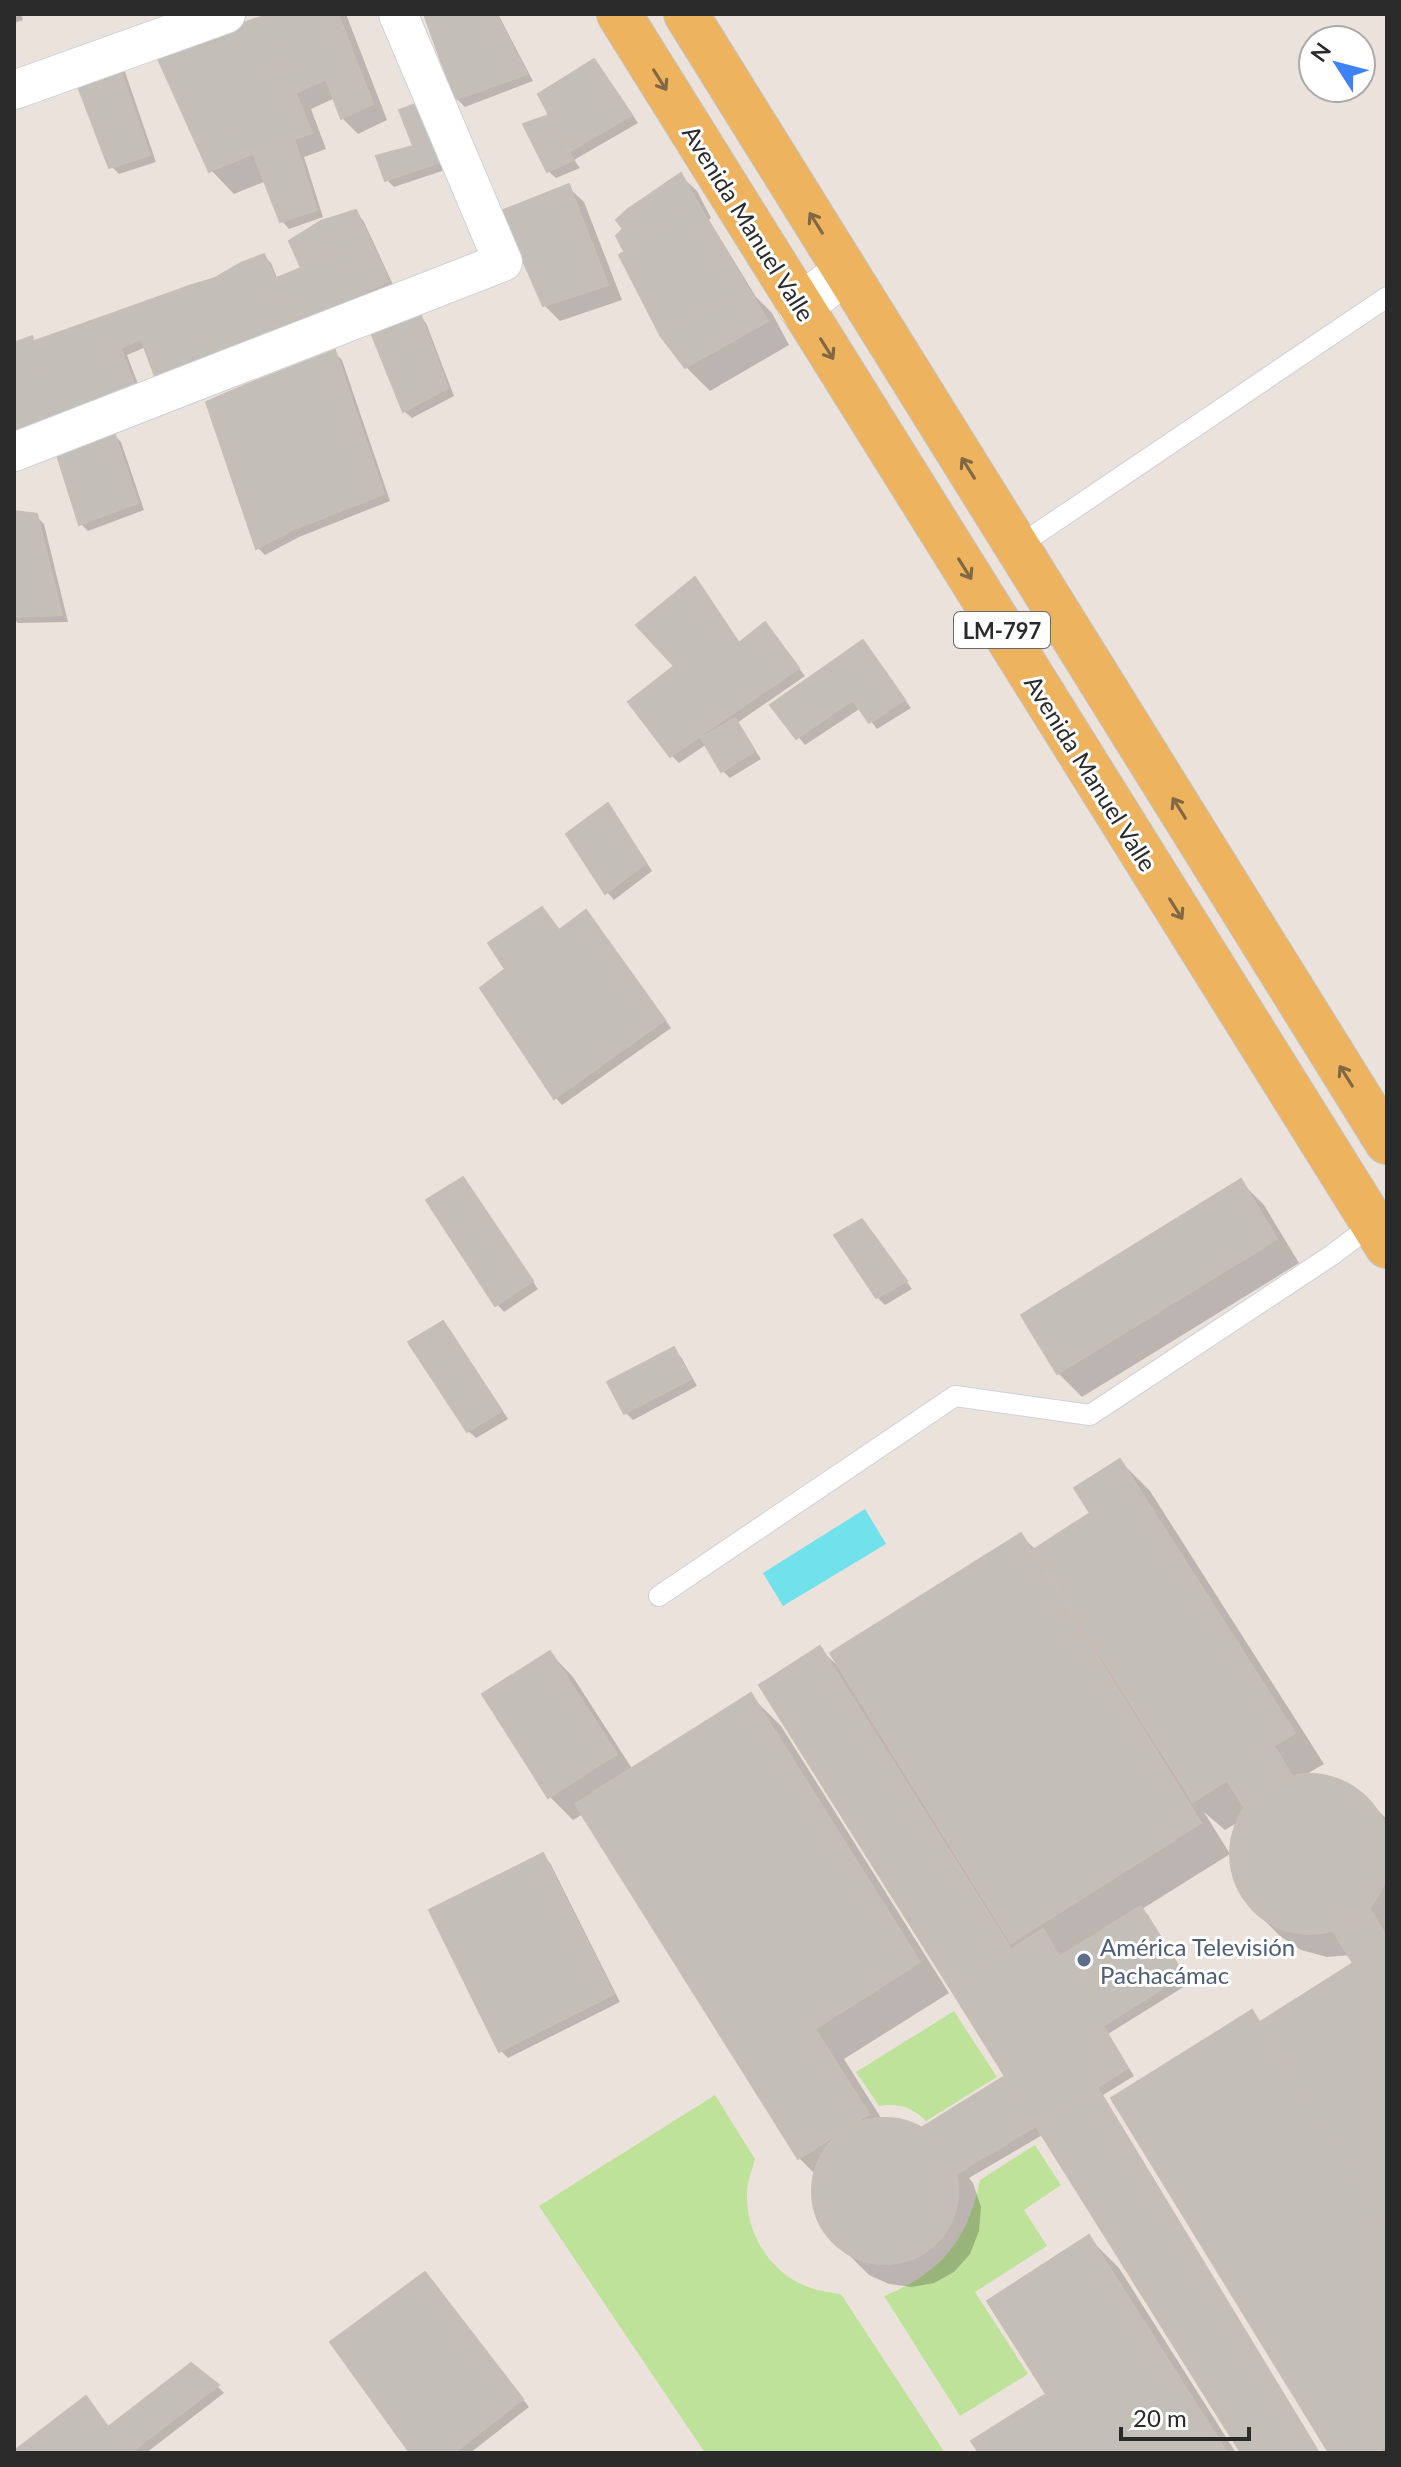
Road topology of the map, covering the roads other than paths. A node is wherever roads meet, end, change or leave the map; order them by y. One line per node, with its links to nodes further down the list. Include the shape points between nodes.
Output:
1 (226, 14): 5 (street)
2 (398, 14): 9 (street, via 503,262)
3 (619, 14): 8 (main road, Avenida Manuel Valle / LM-797, one-way to 8)
4 (686, 14): 6 (main road, LM-797, one-way to 4)
5 (14, 90)
6 (846, 272): 8 (main road); 10 (main road, LM-797, one-way to 6)
7 (1387, 297): 10 (lane)
8 (800, 306): 12 (main road, Avenida Manuel Valle / LM-797, one-way to 12)
9 (14, 452)
10 (1017, 547): 11 (main road, LM-797, one-way to 10)
11 (1387, 1142)
12 (1382, 1228): 13 (lane, via 1332,1255 1090,1415 955,1396)
13 (659, 1596)

